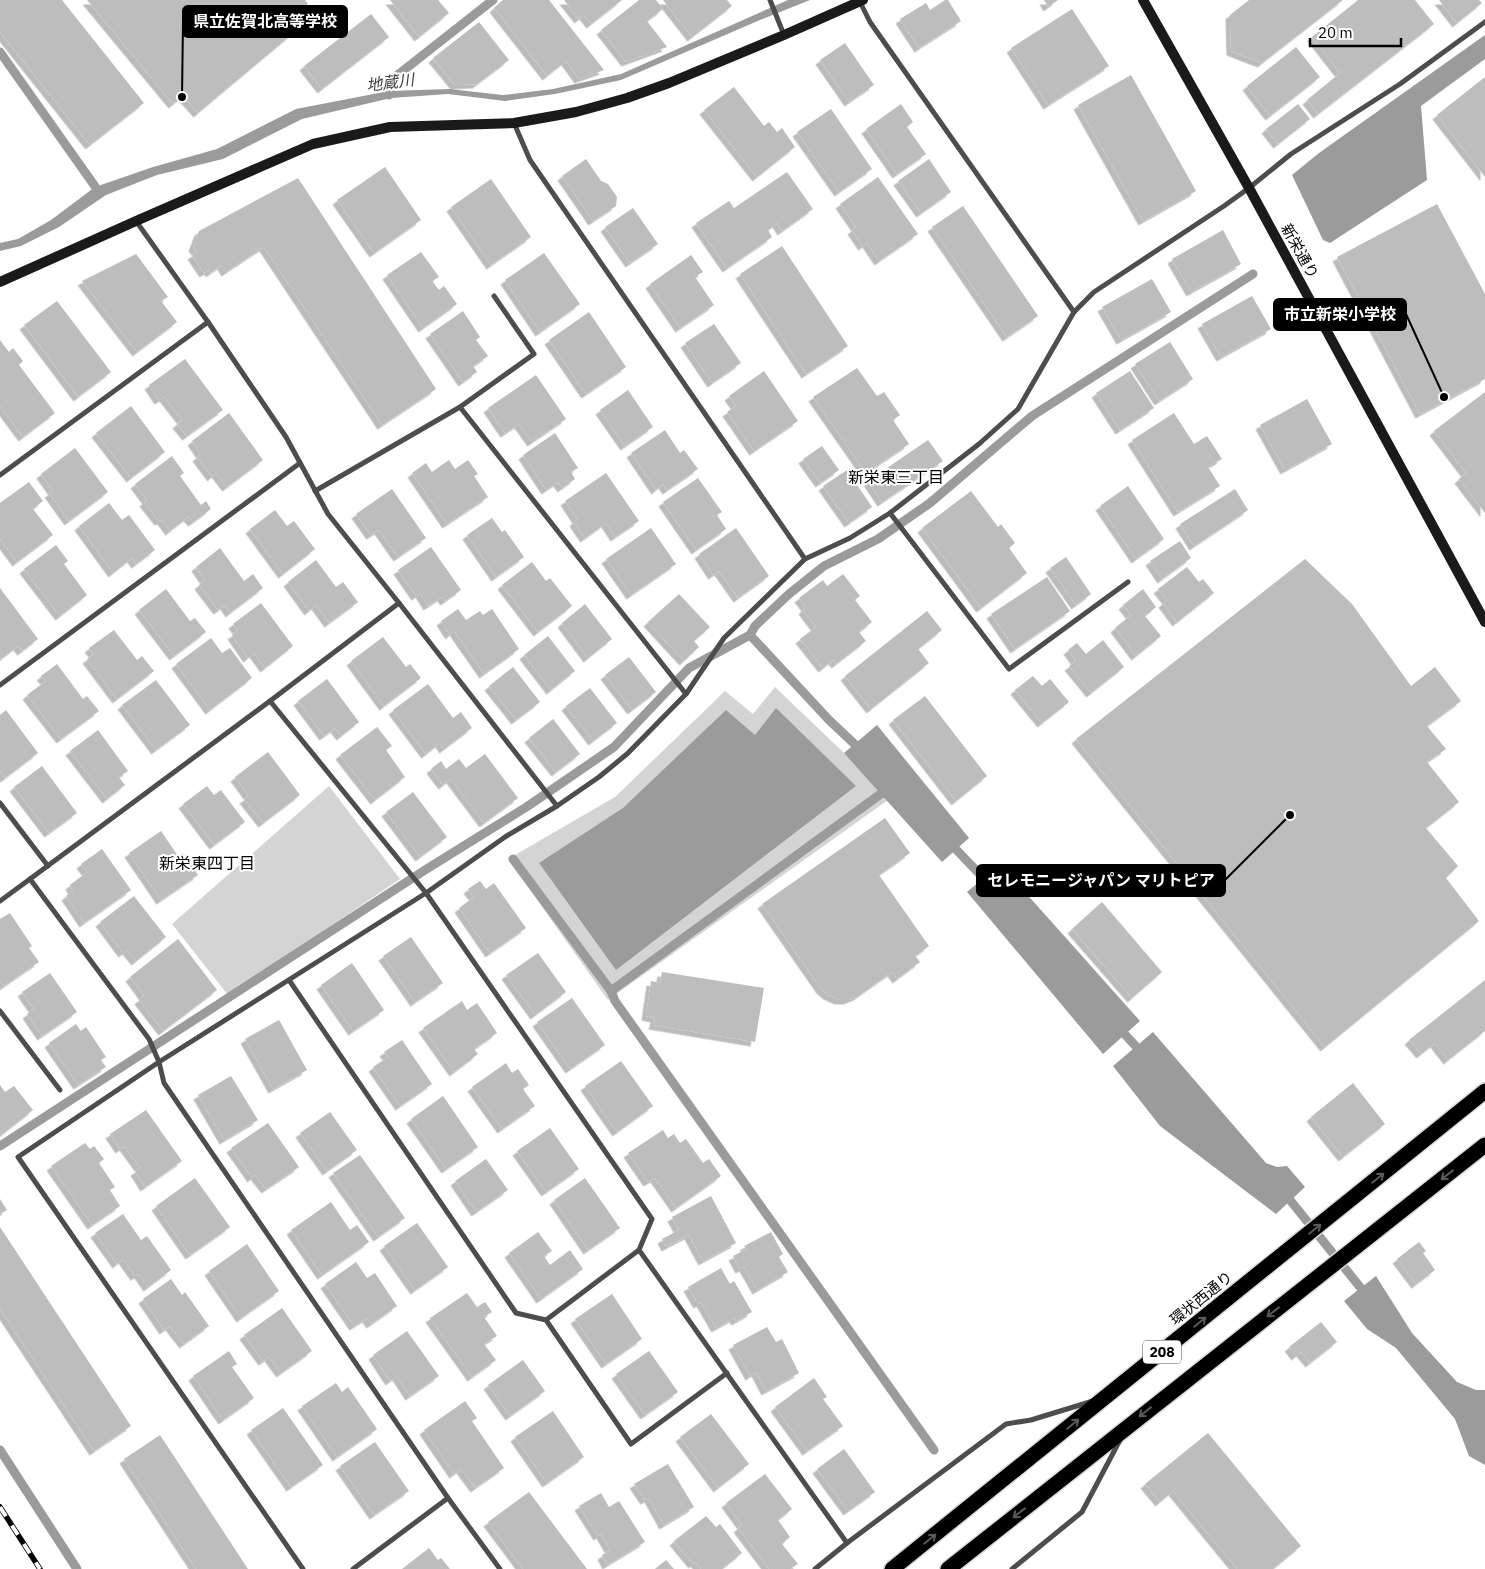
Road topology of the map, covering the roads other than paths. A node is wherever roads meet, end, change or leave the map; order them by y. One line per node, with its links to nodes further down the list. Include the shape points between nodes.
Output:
1 (770, 0): 5 (street)
2 (1143, 0): 7 (street, 新栄通り)
3 (862, 1): 5 (street); 11 (street, via 870,22)
4 (1485, 22): 7 (street, via 1400,84 1291,154)
5 (784, 35): 6 (street, via 627,98 576,112)
6 (514, 123): 8 (street, via 390,127 313,144); 18 (street, via 530,160)
7 (1249, 188): 11 (street, via 1094,292); 21 (street, 新栄通り)
8 (136, 221): 9 (street); 12 (street)
9 (0, 282)
10 (494, 296): 13 (street, via 534,354)
11 (1074, 312): 17 (street, via 1018,409 979,444)
12 (208, 322): 14 (street); 15 (street)
13 (460, 407): 16 (street); 23 (street)
14 (300, 463): 16 (street); 22 (street)
15 (0, 475)
16 (315, 491): 20 (street, via 328,514)
17 (890, 513): 18 (street, via 850,538); 19 (street, via 1008,669)
18 (805, 559): 23 (street, via 724,638)
19 (1128, 582)
20 (399, 603): 24 (street); 26 (street)
21 (1485, 622)
22 (0, 685)
23 (686, 694): 26 (street, via 627,754)
24 (270, 701): 27 (street); 29 (street)
25 (0, 803): 27 (street)
26 (557, 806): 29 (street, via 505,837)
27 (48, 866): 28 (street)
28 (30, 879): 30 (street); 33 (street, via 149,1039)
29 (426, 893): 31 (street); 37 (street, via 652,1219)
30 (0, 901)
31 (289, 980): 33 (street); 38 (street, via 516,1313)
32 (0, 1011): 34 (street)
33 (159, 1062): 42 (street, via 164,1083); 44 (street, via 18,1157)
34 (60, 1090)
35 (1485, 1091): 40 (highway, 環状西通り / 208, one-way to 35)
36 (1485, 1144): 41 (highway, 208, one-way to 41)
37 (639, 1250): 38 (street); 39 (street)
38 (546, 1320): 39 (street, via 631,1444)
39 (726, 1374): 43 (street)
40 (1108, 1396): 43 (street, via 1031,1420 1006,1424); 48 (highway, 環状西通り / 208, one-way to 40)
41 (1126, 1428): 49 (highway, 208, one-way to 49); 50 (street, via 1082,1512)
42 (448, 1498): 45 (street); 46 (street)
43 (847, 1543): 47 (street)
44 (303, 1569)
45 (353, 1569)
46 (500, 1569)
47 (815, 1569)
48 (892, 1569)
49 (948, 1569)
50 (1012, 1569)

